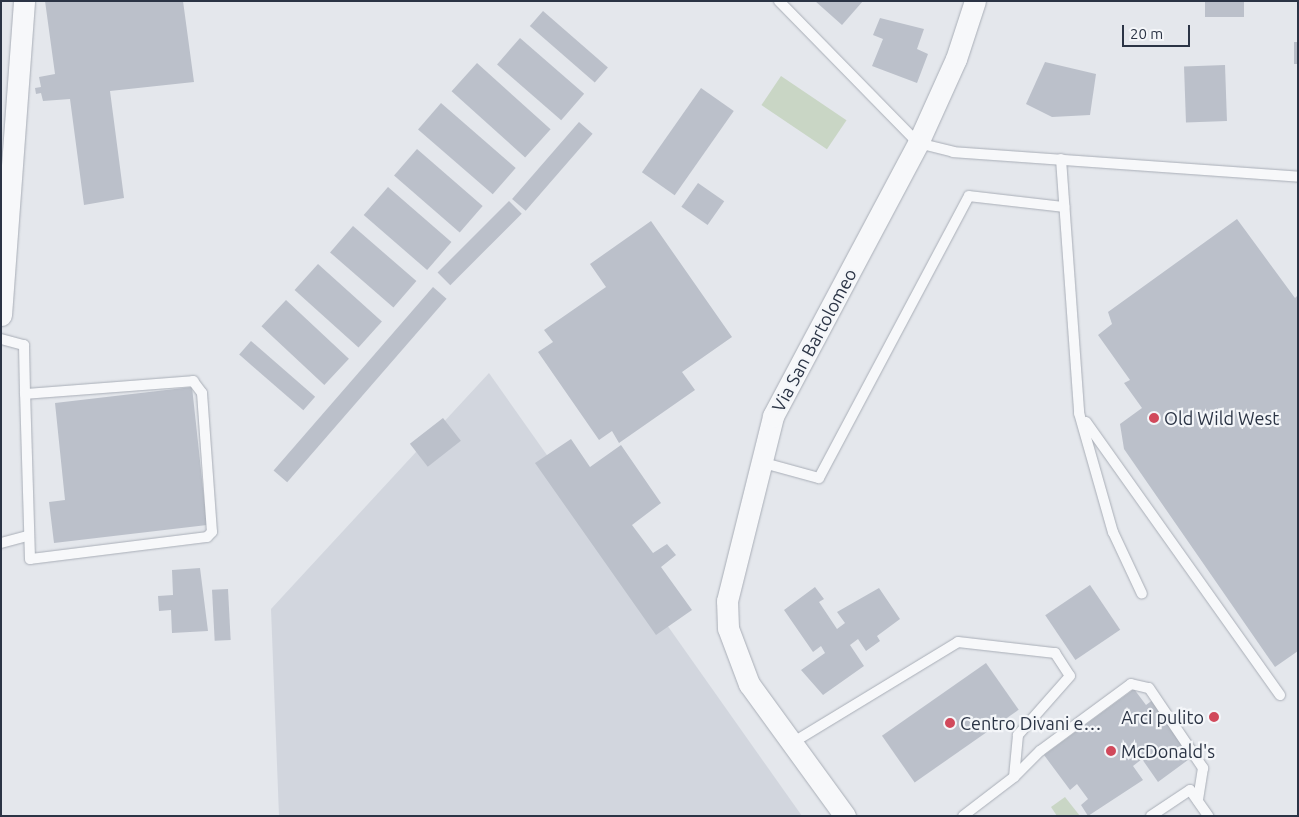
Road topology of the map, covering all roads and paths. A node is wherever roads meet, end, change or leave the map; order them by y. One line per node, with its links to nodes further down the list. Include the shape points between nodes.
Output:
1 (24, 1): 8 (street)
2 (779, 1): 4 (lane)
3 (975, 1): 4 (street, Via San Bartolomeo, via 956,59)
4 (918, 143): 5 (lane, via 953,152); 12 (street, Via San Bartolomeo, via 798,365 773,416)
5 (1061, 159): 6 (lane); 7 (lane)
6 (1298, 177)
7 (1064, 207): 11 (lane); 12 (lane, via 969,196 819,478)
8 (1, 315)
9 (1, 338): 10 (lane, via 24,345)
10 (25, 394): 13 (lane); 13 (lane, via 193,381 202,394 212,532 207,537 30,559)
11 (1080, 412): 15 (lane, via 1113,532); 16 (lane)
12 (760, 462): 17 (street, Via San Bartolomeo, via 732,571 728,628 750,684)
13 (28, 536): 14 (lane)
14 (1, 543)
15 (1142, 594)
16 (1280, 694)
17 (792, 743): 18 (lane, via 958,642 1056,653 1070,676 1018,735); 20 (street, Via San Bartolomeo)
18 (1014, 777): 19 (lane, via 1040,751 1131,684 1149,688 1203,768); 21 (lane)
19 (1198, 801): 22 (lane, via 1190,790); 23 (lane)
20 (845, 816)
21 (963, 816)
22 (1151, 816)
23 (1208, 816)

